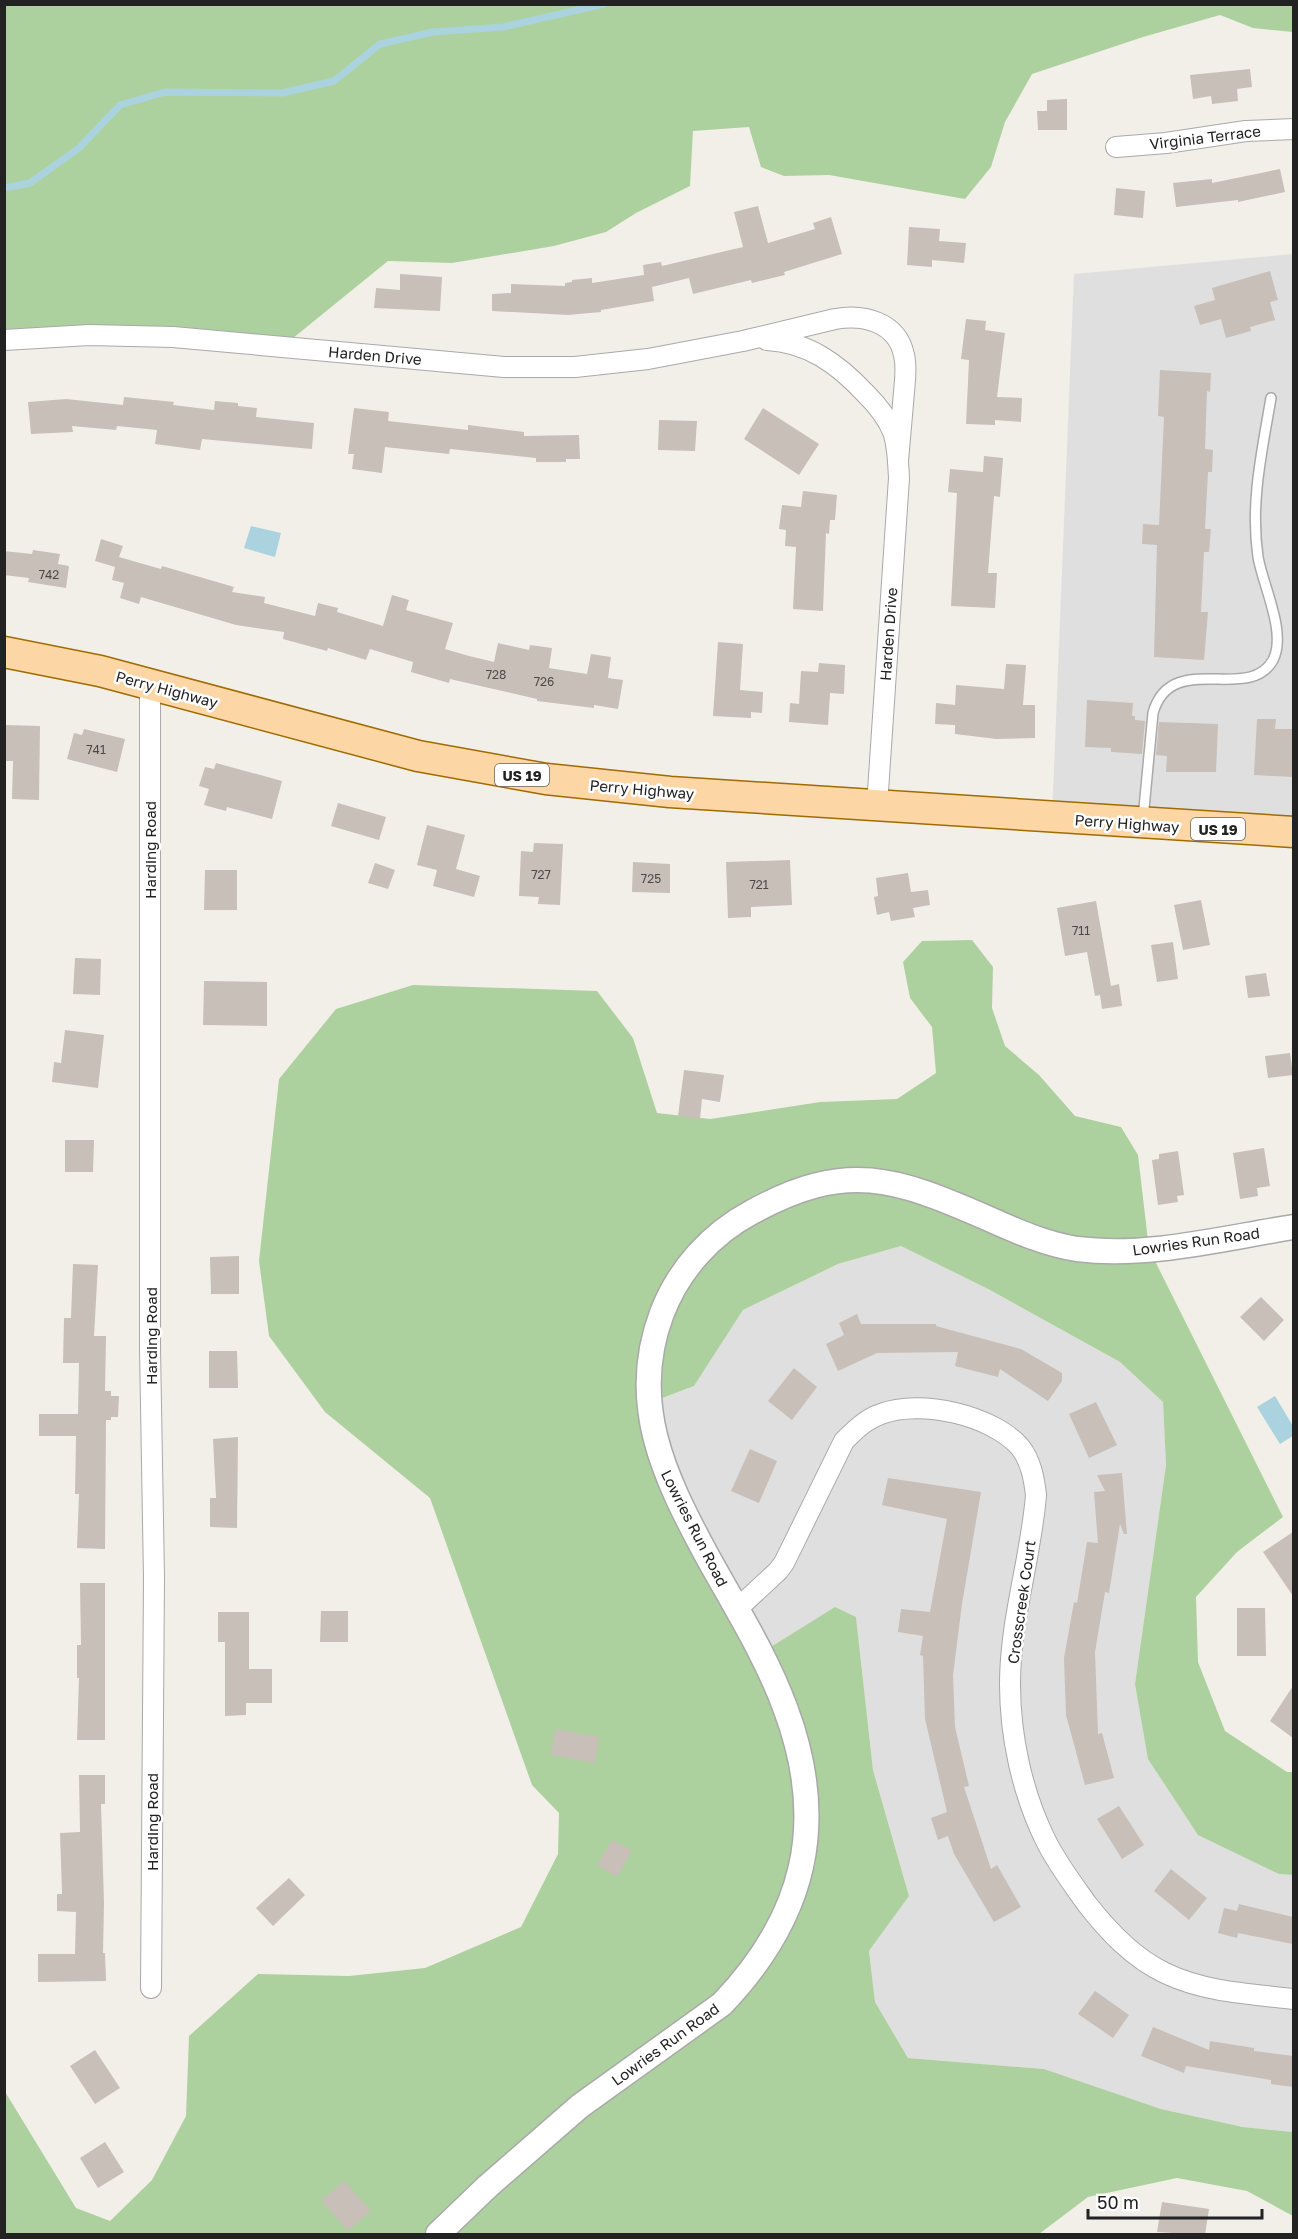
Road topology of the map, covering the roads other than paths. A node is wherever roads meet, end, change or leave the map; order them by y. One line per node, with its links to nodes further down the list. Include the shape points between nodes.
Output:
1 (1293, 129): 2 (street, Virginia Terrace)
2 (1116, 147)
3 (4, 340): 4 (street, Harden Drive, via 162,336 540,368 610,364)
4 (743, 341): 6 (street, Harden Drive, via 795,344 833,363 886,417); 6 (street, Harden Drive, via 851,316 878,321 891,330 904,355 905,370)
5 (1271, 398): 10 (lane, via 1255,519 1259,560 1276,625 1276,650 1267,668 1259,673 1183,681 1162,693 1153,713)
6 (898, 461): 9 (street, Harden Drive)
7 (4, 652): 8 (main road, Perry Highway / US 19)
8 (150, 684): 9 (main road, Perry Highway / US 19, via 357,741 483,769 608,787); 14 (street, Harding Road, via 154,1578)
9 (877, 806): 10 (main road, Perry Highway / US 19)
10 (1142, 824): 11 (main road, Perry Highway / US 19)
11 (1293, 832)
12 (1293, 1227): 13 (street, Lowries Run Road, via 1149,1249 1073,1248 1026,1236 915,1188 866,1180 834,1181 801,1189 728,1227 696,1256 672,1290 656,1328 648,1384 652,1424 669,1482)
13 (737, 1609): 15 (street, Crosscreek Court, via 784,1563 844,1441 860,1425 880,1414 924,1408 968,1417 1007,1435 1029,1462 1036,1495 1010,1685 1020,1765 1045,1839 1096,1914 1146,1963 1166,1974 1216,1989); 16 (street, Lowries Run Road, via 782,1700 802,1766 807,1816 804,1857 787,1913 758,1963 722,2004 580,2106)
14 (151, 1988)
15 (1293, 1999)
16 (438, 2235)

